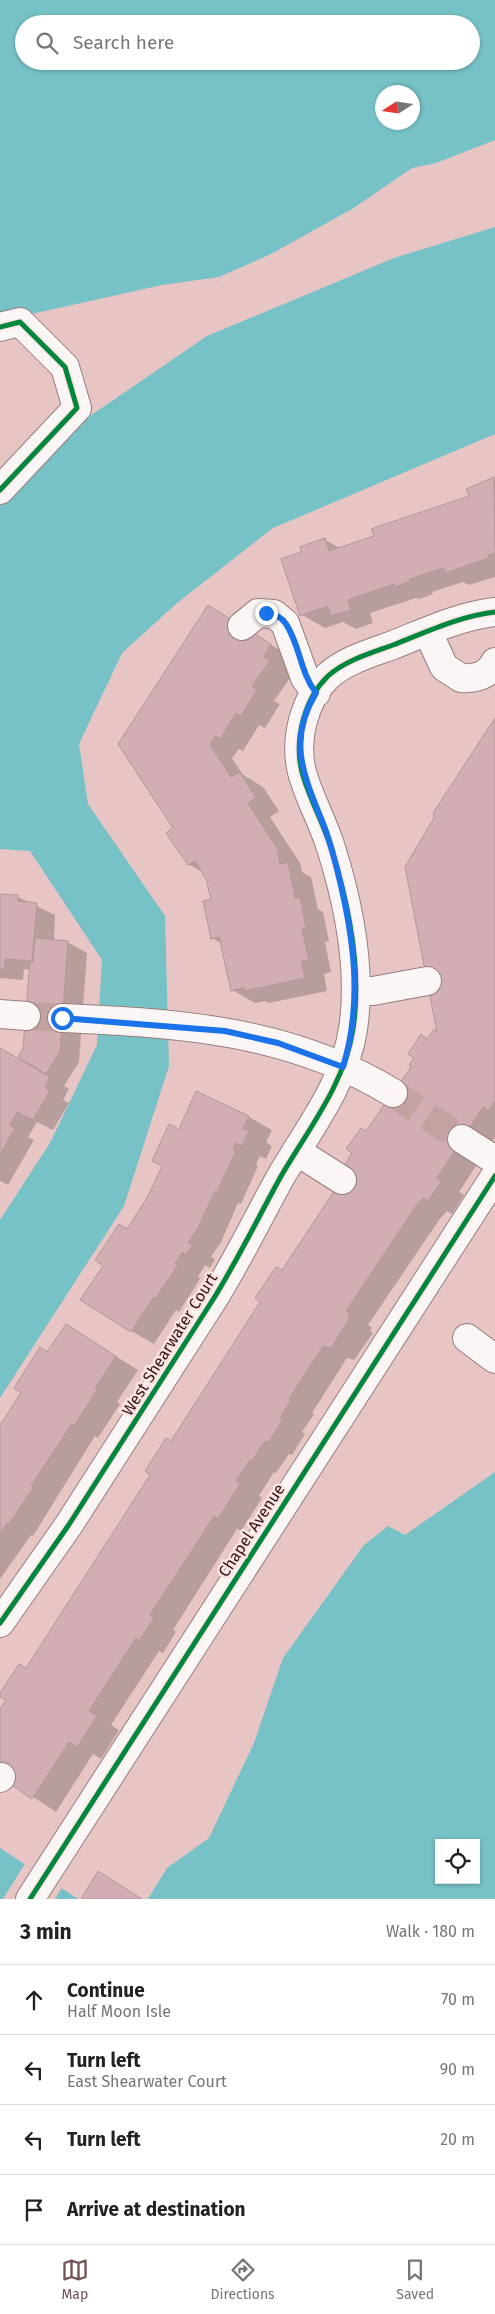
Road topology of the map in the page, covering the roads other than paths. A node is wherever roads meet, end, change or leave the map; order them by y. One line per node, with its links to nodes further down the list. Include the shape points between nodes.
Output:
1 (0, 327): 2 (street, via 20,322 65,367 78,408)
2 (0, 490)
3 (493, 619): 5 (street, West Shearwater Court)
4 (242, 626): 7 (street, via 258,613 274,614 280,618 289,631 305,678)
5 (428, 632): 6 (street, via 444,667 461,678 482,676); 7 (street, West Shearwater Court, via 347,663 328,677)
6 (495, 662)
7 (316, 693): 9 (street, West Shearwater Court, via 301,730 300,758 338,873 352,942)
8 (428, 981): 9 (street)
9 (356, 990): 11 (street, West Shearwater Court, via 353,1030)
10 (74, 1018): 11 (street, via 174,1026 254,1037)
11 (343, 1067): 12 (street); 14 (street, West Shearwater Court)
12 (393, 1093)
13 (462, 1139): 15 (street)
14 (296, 1151): 17 (street); 20 (street, West Shearwater Court, via 214,1298 68,1526)
15 (495, 1160)
16 (495, 1176): 21 (street, Chapel Avenue)
17 (342, 1180)
18 (467, 1338): 19 (street)
19 (495, 1359)
20 (0, 1623)
21 (30, 1899)

